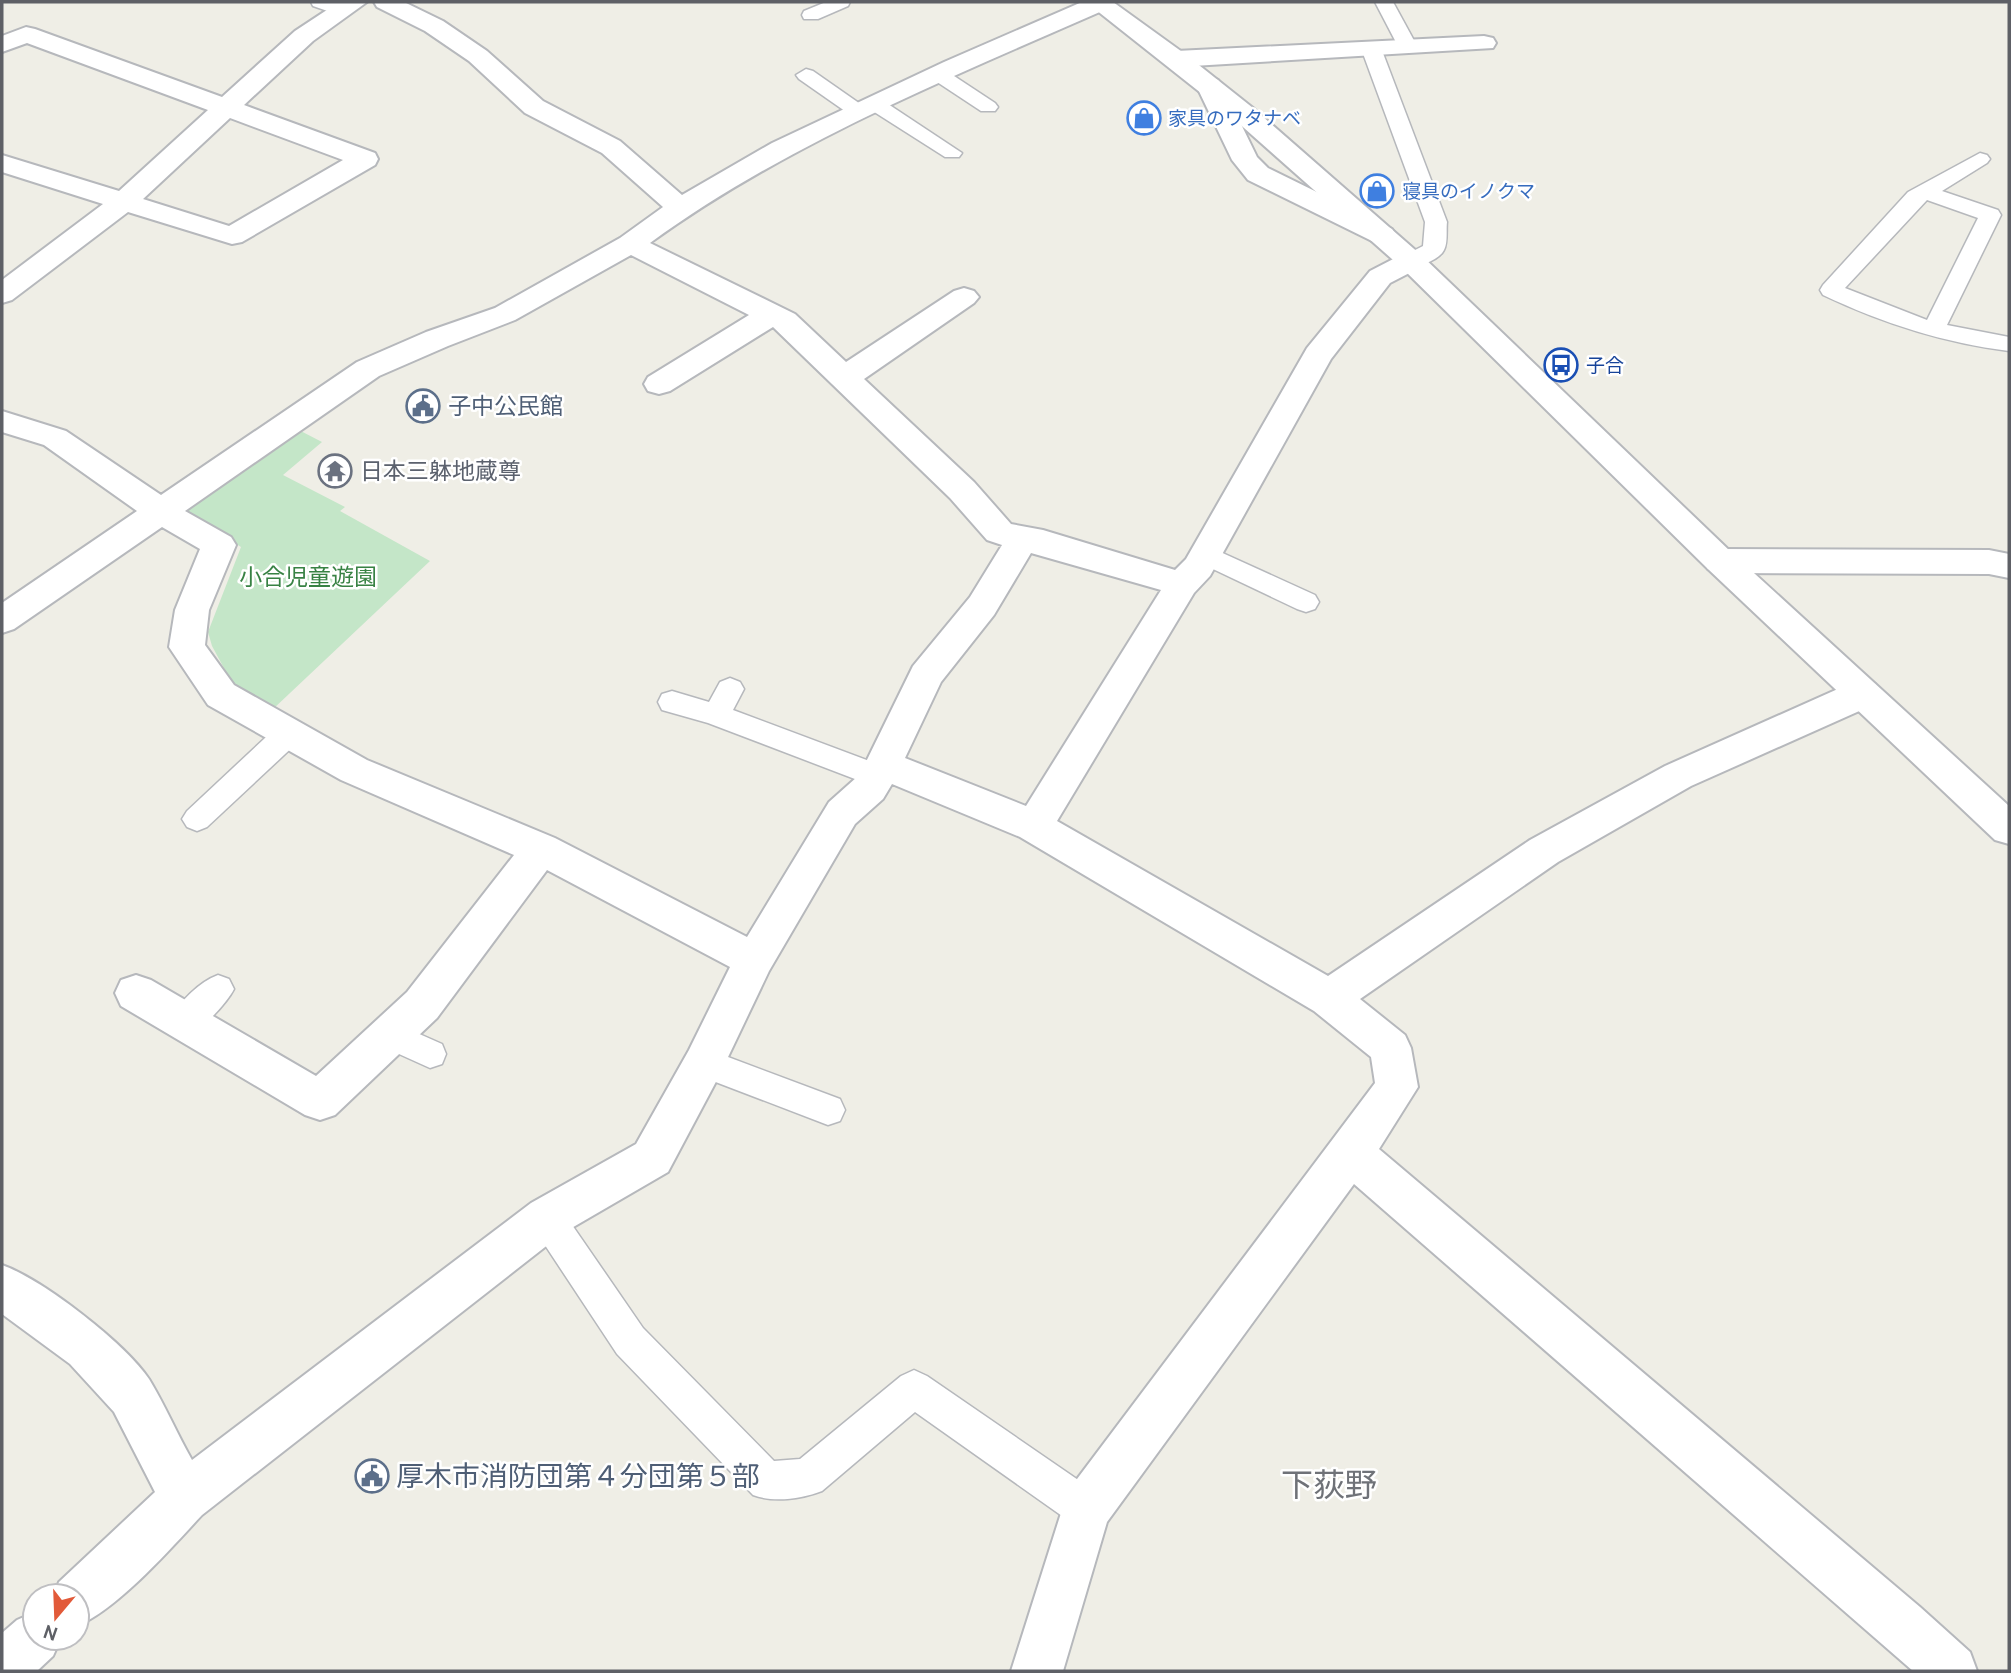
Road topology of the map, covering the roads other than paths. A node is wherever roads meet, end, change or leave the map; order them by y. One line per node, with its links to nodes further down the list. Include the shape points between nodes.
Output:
1 (386, 2): 22 (street, via 434,26 478,56 534,107 611,147)
2 (841, 2): 6 (lane)
3 (1384, 2): 9 (lane)
4 (1099, 3): 11 (street); 12 (street)
5 (339, 4): 15 (street)
6 (811, 15)
7 (1484, 43): 9 (street)
8 (2, 45): 15 (street, via 26,34)
9 (1407, 46): 10 (street)
10 (1371, 48): 11 (street); 24 (lane, via 1436,222 1434,249)
11 (1176, 59): 24 (street)
12 (938, 74): 14 (lane); 16 (street)
13 (806, 75): 16 (lane)
14 (988, 107)
15 (228, 108): 21 (street); 21 (street, via 365,159 232,236)
16 (867, 108): 17 (lane); 22 (street, via 781,149)
17 (952, 153)
18 (1980, 159): 20 (lane)
19 (2, 163): 21 (street)
20 (1925, 191): 28 (lane, via 1990,215); 28 (lane, via 1831,290)
21 (123, 202): 25 (street)
22 (680, 208): 23 (street)
23 (630, 244): 27 (street); 33 (street, via 505,314 368,369)
24 (1411, 261): 35 (street, via 1380,277 1318,355); 36 (street)
25 (2, 294)
26 (964, 297): 30 (street)
27 (772, 314): 30 (street); 31 (street)
28 (1934, 329): 29 (lane, via 1961,338)
29 (2009, 344)
30 (846, 377): 34 (street, via 999,533)
31 (659, 384)
32 (2, 421): 33 (street, via 55,438)
33 (160, 511): 40 (street); 45 (street, via 219,545 192,610 187,647 221,695)
34 (1022, 540): 38 (street, via 1043,542); 46 (street, via 982,606 926,675)
35 (1205, 554): 38 (street); 39 (lane)
36 (1720, 561): 37 (street, via 1989,562); 42 (street)
37 (2009, 566)
38 (1182, 584): 48 (street)
39 (1306, 602)
40 (2, 620)
41 (730, 689): 44 (lane)
42 (1862, 694): 49 (street); 54 (street, via 1678,776 1544,851)
43 (672, 702): 44 (lane)
44 (716, 715): 46 (lane)
45 (289, 733): 47 (lane); 50 (street, via 354,770)
46 (880, 771): 48 (street); 51 (street, via 870,788 842,813)
47 (197, 819)
48 (1034, 826): 54 (street)
49 (2009, 829)
50 (541, 849): 51 (street); 56 (street, via 422,1005)
51 (754, 960): 58 (street)
52 (218, 989): 55 (lane)
53 (136, 993): 55 (street)
54 (1329, 998): 60 (street, via 1391,1048 1397,1087)
55 (186, 1021): 56 (street, via 320,1101)
56 (390, 1035): 57 (lane)
57 (430, 1054)
58 (704, 1063): 59 (lane); 61 (street, via 652,1158)
59 (828, 1110)
60 (1351, 1153): 64 (street); 69 (street)
61 (547, 1218): 63 (street); 64 (lane, via 630,1341 767,1481 808,1477 914,1389)
62 (2, 1287): 63 (street, via 87,1348 131,1395)
63 (184, 1497): 65 (street)
64 (1086, 1509): 68 (street)
65 (91, 1587)
66 (21, 1651): 67 (street)
67 (2, 1668)
68 (1037, 1671)
69 (1951, 1671)

